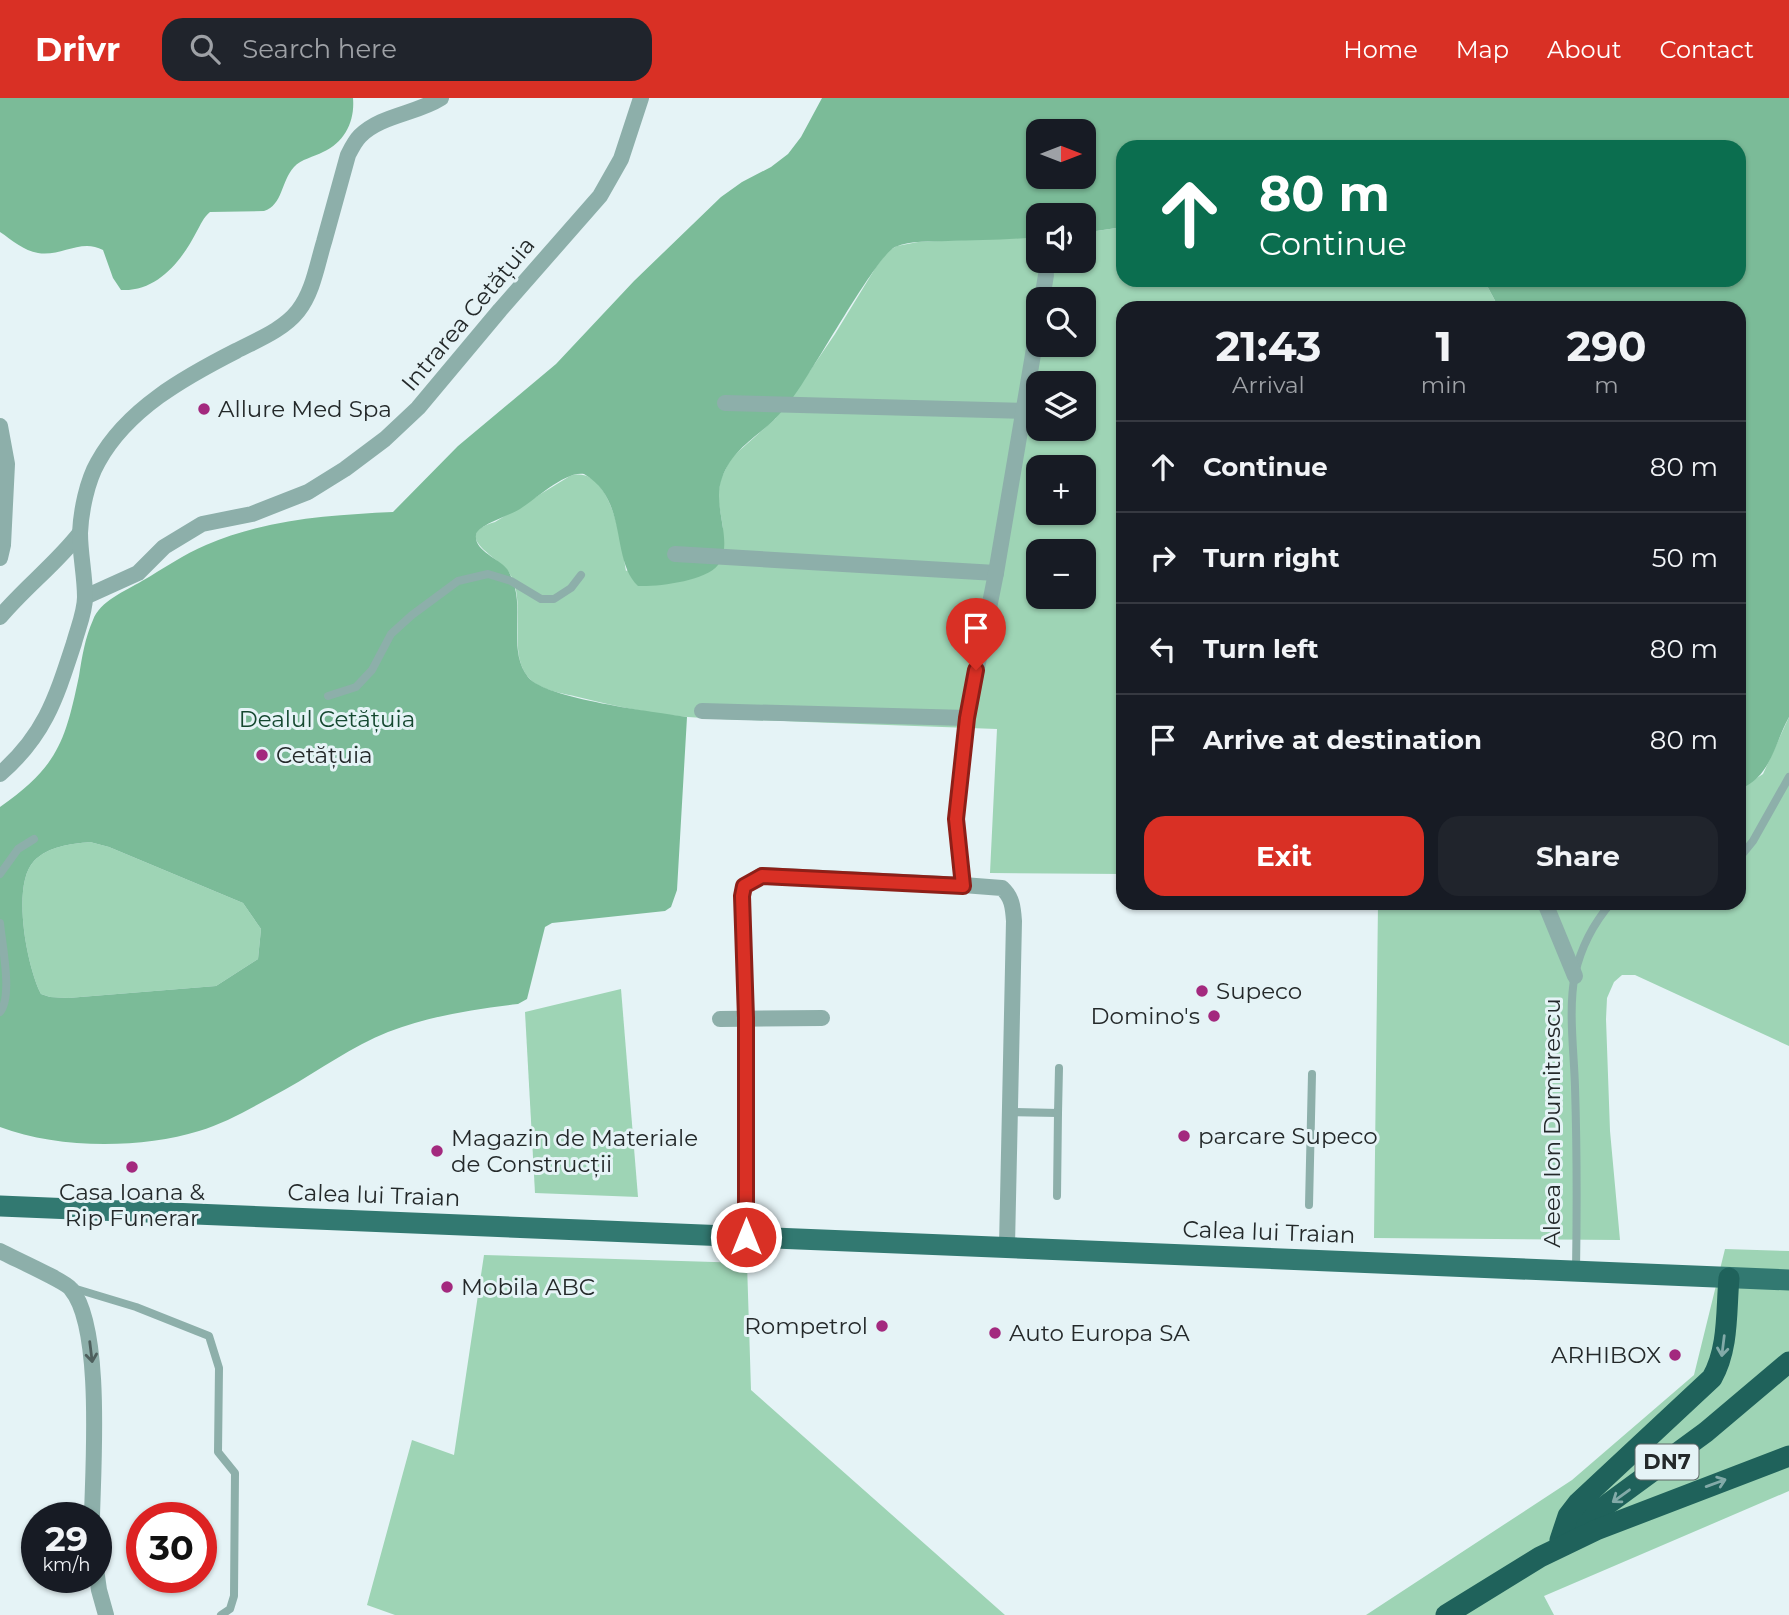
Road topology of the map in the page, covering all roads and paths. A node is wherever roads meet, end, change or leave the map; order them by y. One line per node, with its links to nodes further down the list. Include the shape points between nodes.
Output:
1 (441, 98): 9 (street, via 386,120 359,137 348,155 312,284 298,311 276,330 167,391 117,434 97,463)
2 (642, 98): 14 (street, Intrarea Cetățuia, via 621,159 600,196 418,408 385,439 308,492 252,514 202,524 164,547 138,572)
3 (1046, 275): 4 (street)
4 (1044, 287)
5 (1032, 357): 7 (street)
6 (724, 403): 7 (street)
7 (1023, 411): 12 (street)
8 (0, 426): 11 (street, via 7,464)
9 (80, 533): 14 (street); 15 (street)
10 (675, 554): 12 (street)
11 (0, 558)
12 (996, 573): 18 (street)
13 (582, 575): 16 (lane, via 554,599 541,599 488,573 458,581 391,634 372,670 356,687)
14 (85, 597): 19 (street, via 46,720 26,749)
15 (0, 617)
16 (328, 696)
17 (702, 711): 18 (street)
18 (967, 718): 24 (street, via 956,819)
19 (0, 774)
20 (1789, 778): 22 (lane)
21 (34, 839): 23 (lane, via 18,849)
22 (1746, 850)
23 (0, 874)
24 (963, 886): 32 (street, via 762,876 752,880 744,886 742,896); 35 (street, via 1002,888 1012,903)
25 (1548, 910): 28 (street, Aleea Ion Dumitrescu)
26 (1605, 910): 28 (lane, Aleea Ion Dumitrescu, via 1584,944)
27 (0, 923): 29 (lane, via 6,1001)
28 (1575, 975): 43 (lane, Aleea Ion Dumitrescu)
29 (0, 1013)
30 (822, 1017): 32 (street)
31 (720, 1018): 32 (street)
32 (746, 1018): 40 (street)
33 (1059, 1068): 36 (lane)
34 (1312, 1074): 38 (lane)
35 (1010, 1112): 36 (lane); 41 (street)
36 (1058, 1113): 37 (lane)
37 (1057, 1196)
38 (1309, 1205)
39 (0, 1206): 40 (main road, Calea lui Traian)
40 (746, 1237): 41 (main road, Calea lui Traian)
41 (1007, 1247): 43 (main road, Calea lui Traian)
42 (0, 1251): 46 (street)
43 (1576, 1271): 44 (main road, Calea lui Traian)
44 (1729, 1278): 45 (main road, Calea lui Traian); 50 (highway, one-way to 50, via 1724,1345 1712,1378 1578,1503)
45 (1789, 1280)
46 (71, 1287): 49 (street, one-way to 49, via 93,1355); 54 (lane, via 209,1336 215,1349 218,1452 235,1473 234,1596 230,1609)
47 (1789, 1362): 50 (highway, DN7, one-way to 50, via 1706,1432)
48 (1789, 1456): 51 (highway, DN7, one-way to 48, via 1659,1504)
49 (92, 1502)
50 (1560, 1539): 51 (highway, DN7)
51 (1540, 1557): 55 (highway, DN7)
52 (100, 1593): 53 (street)
53 (106, 1615)
54 (220, 1615)
55 (1446, 1615)

